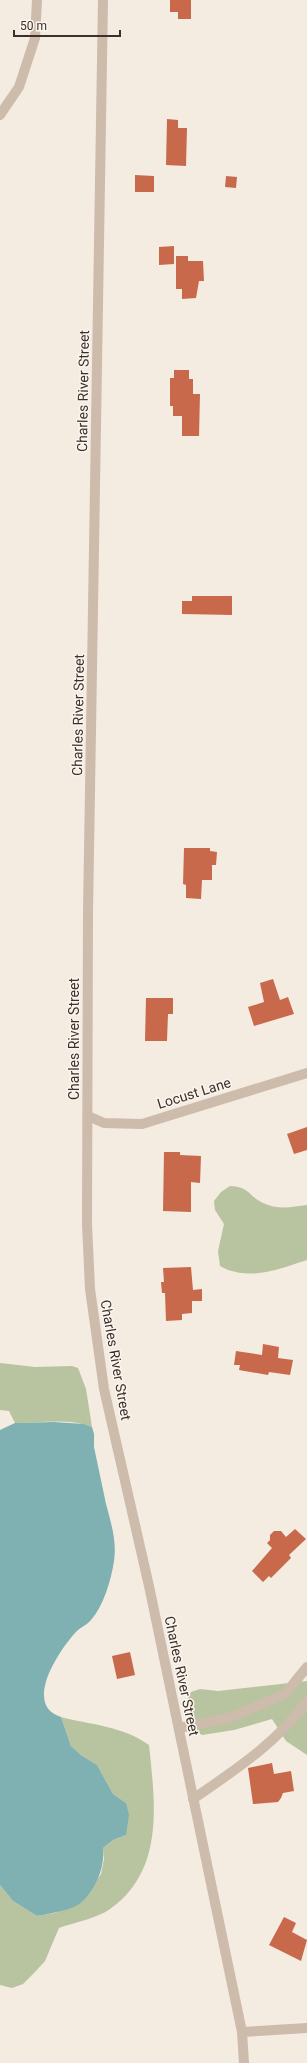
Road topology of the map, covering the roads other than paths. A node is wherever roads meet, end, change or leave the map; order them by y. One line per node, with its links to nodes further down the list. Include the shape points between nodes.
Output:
1 (37, 0): 3 (street, via 35,38 19,87)
2 (103, 0): 5 (street, Charles River Street, via 88,912)
3 (0, 115)
4 (307, 1072): 5 (street, Locust Lane, via 142,1124 104,1123)
5 (88, 1116): 8 (street, Charles River Street, via 88,1231 94,1328 106,1398 128,1487)
6 (307, 1666): 8 (street, via 285,1694 229,1718)
7 (307, 1701): 9 (street, via 292,1722 250,1760)
8 (179, 1728): 9 (street, Charles River Street)
9 (193, 1799): 11 (street, Charles River Street)
10 (307, 2028): 11 (street)
11 (242, 2032): 12 (street, Charles River Street)
12 (244, 2063)

